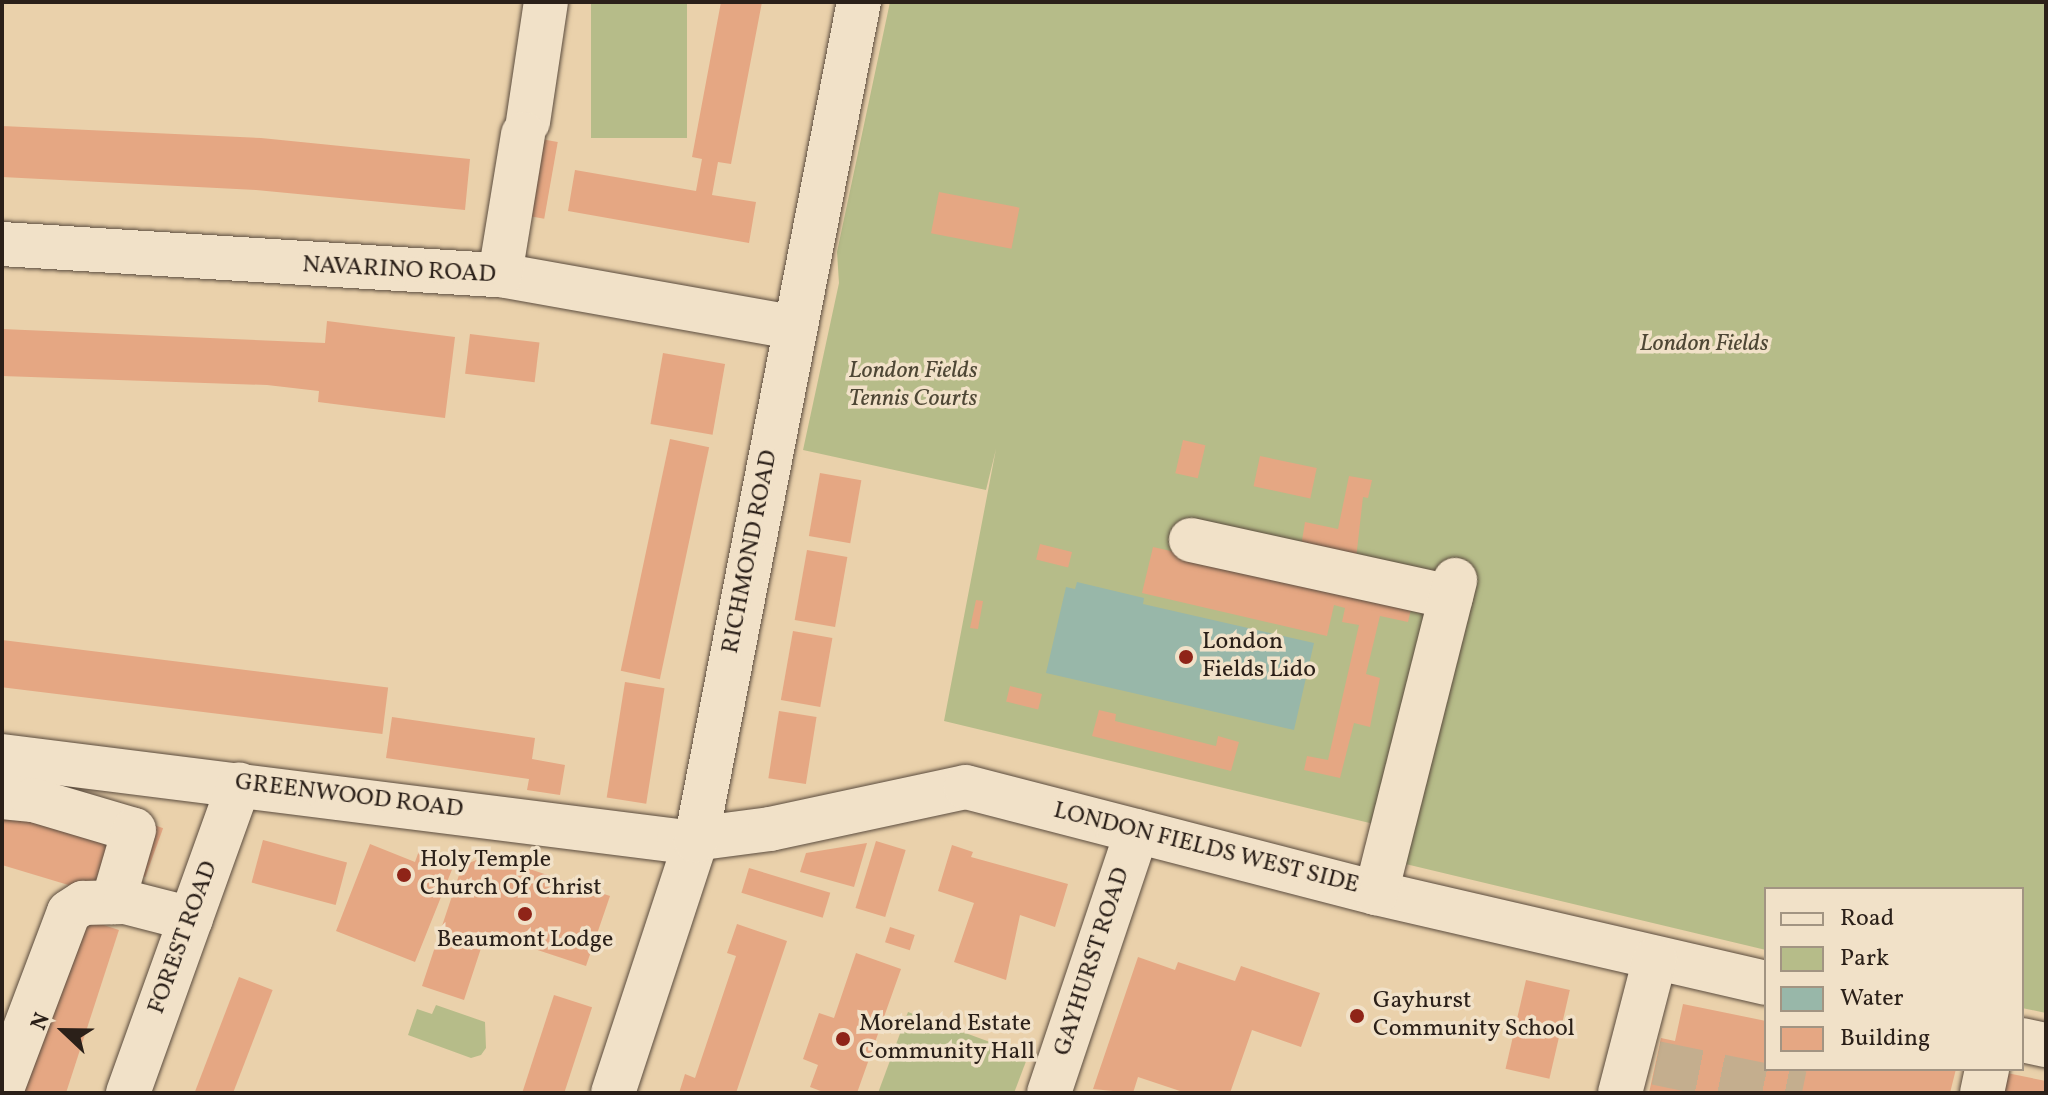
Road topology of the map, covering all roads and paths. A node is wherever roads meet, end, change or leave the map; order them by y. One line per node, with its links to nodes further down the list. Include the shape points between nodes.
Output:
1 (546, 2): 4 (street)
2 (859, 2): 5 (street, RICHMOND ROAD)
3 (2, 244): 4 (street, NAVARINO ROAD)
4 (500, 275): 5 (street, NAVARINO ROAD)
5 (793, 327): 11 (street, RICHMOND ROAD)
6 (1191, 540): 12 (street, via 1453,588)
7 (2, 756): 8 (street, GREENWOOD ROAD)
8 (239, 784): 11 (street, GREENWOOD ROAD); 14 (street, FOREST ROAD)
9 (2, 797): 13 (street, via 33,800 134,830)
10 (1137, 831): 11 (street, LONDON FIELDS WEST SIDE, via 966,787); 12 (street, LONDON FIELDS WEST SIDE); 24 (street, GAYHURST ROAD)
11 (696, 841): 23 (street, RICHMOND ROAD)
12 (1376, 893): 15 (street, LONDON FIELDS WEST SIDE)
13 (113, 902): 14 (street); 19 (street, via 83,903 69,912)
14 (191, 919): 22 (street, FOREST ROAD)
15 (1637, 956): 16 (street, LONDON FIELDS WEST SIDE); 20 (street)
16 (1764, 982)
17 (2024, 1040): 18 (street)
18 (2046, 1045)
19 (6, 1067)
20 (1635, 1071)
21 (1987, 1071): 25 (street)
22 (128, 1093)
23 (613, 1093)
24 (1049, 1093)
25 (1982, 1093)

